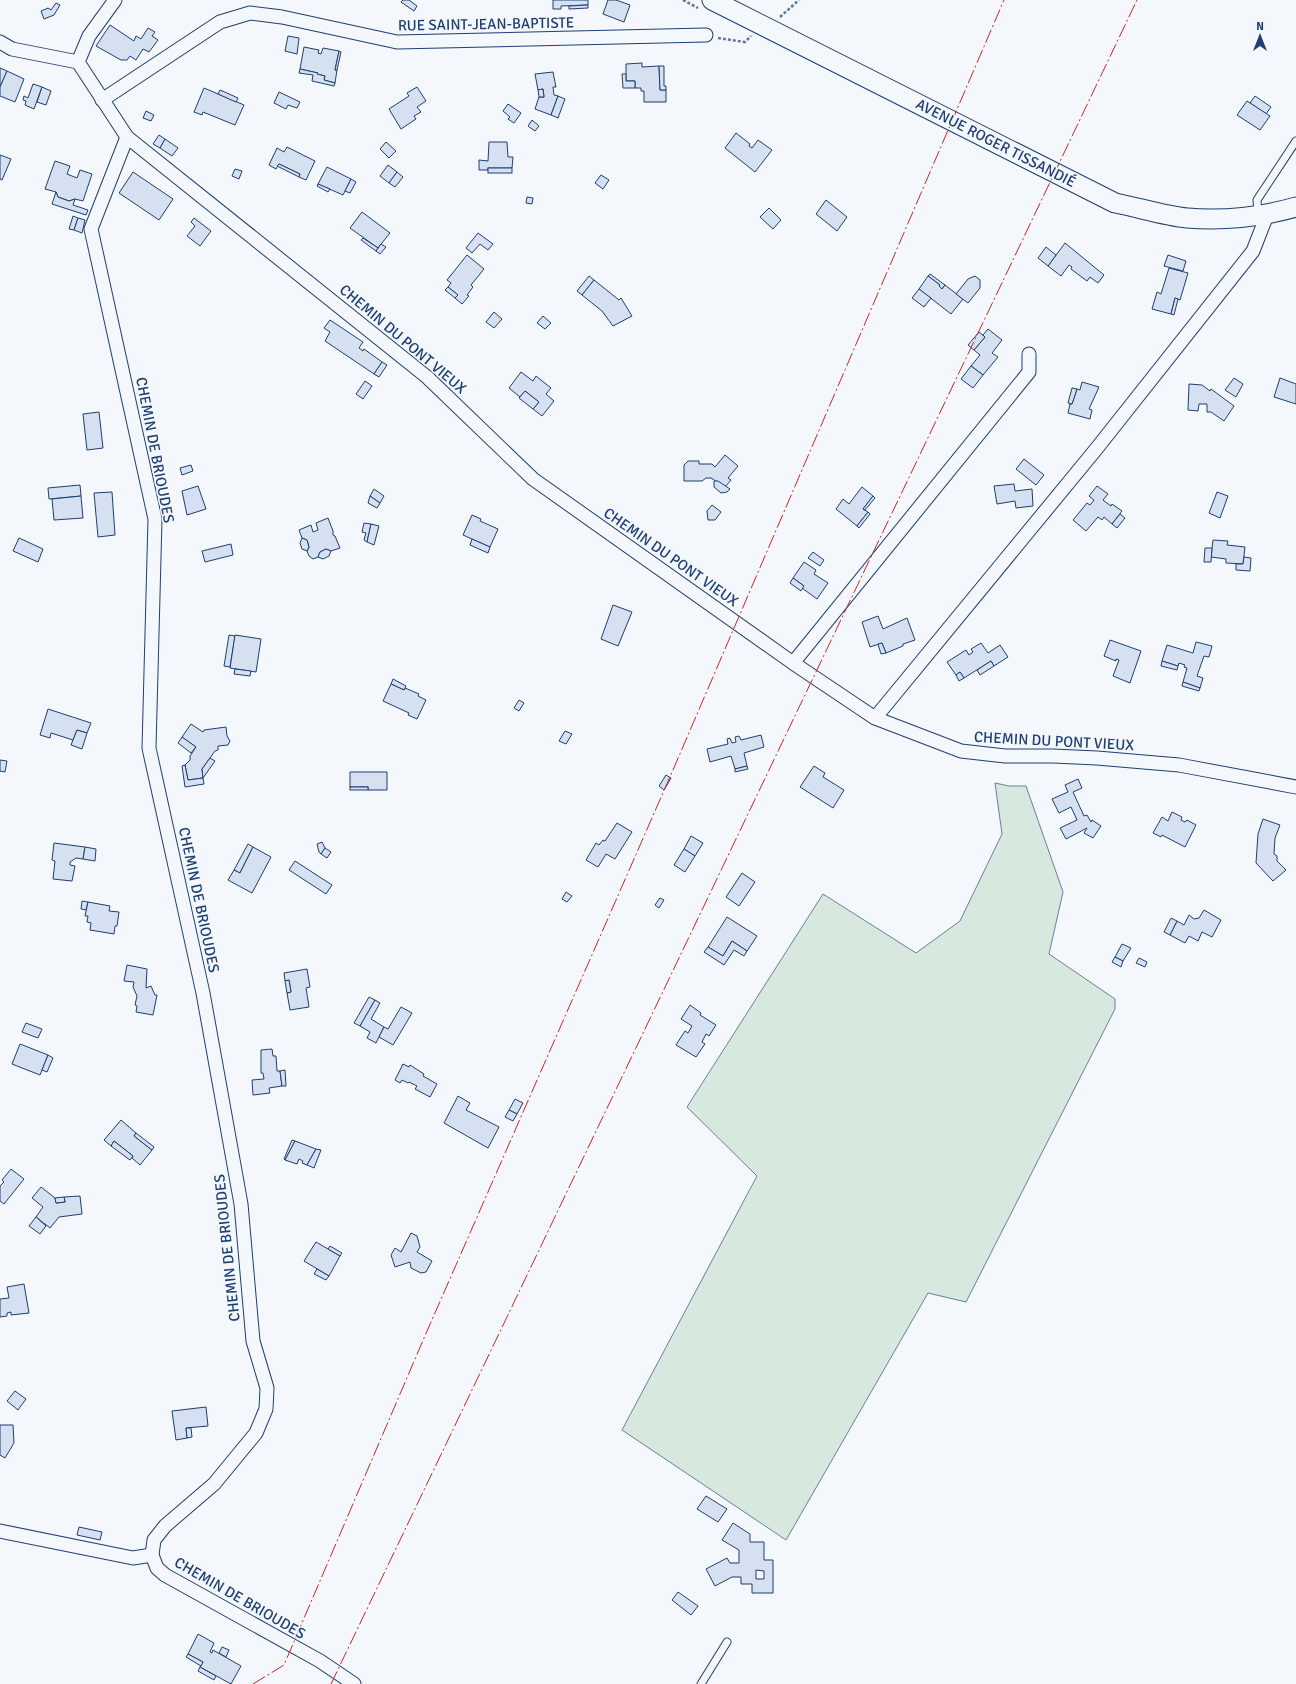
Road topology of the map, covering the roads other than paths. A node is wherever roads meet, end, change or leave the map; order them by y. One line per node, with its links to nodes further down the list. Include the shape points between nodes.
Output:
1 (115, 0): 5 (street, via 89,36)
2 (712, 0): 10 (main road, AVENUE ROGER TISSANDIÉ, via 1115,203 1186,218)
3 (706, 35): 6 (street, RUE SAINT-JEAN-BAPTISTE, via 397,42 282,17 250,13 220,22)
4 (0, 42): 5 (street, via 12,49)
5 (78, 62): 6 (street)
6 (102, 100): 7 (street)
7 (127, 137): 12 (street, CHEMIN DU PONT VIEUX, via 427,377 533,479); 16 (street, CHEMIN DE BRIOUDES, via 91,230 155,519 149,748 203,993 241,1204 253,1341 267,1388 266,1409 256,1433 214,1484 165,1526 154,1540)
8 (1296, 141): 10 (lane, via 1257,200)
9 (1296, 207): 10 (main road, AVENUE ROGER TISSANDIÉ)
10 (1262, 215): 13 (street, via 1253,251 1097,448)
11 (1029, 354): 12 (street, via 1029,372)
12 (794, 663): 13 (street, CHEMIN DU PONT VIEUX)
13 (875, 718): 14 (street, CHEMIN DU PONT VIEUX, via 961,751 1005,756 1097,758 1179,765)
14 (1296, 787)
15 (0, 1531): 16 (street, via 120,1556 133,1558)
16 (152, 1555): 18 (street, CHEMIN DE BRIOUDES, via 157,1568 165,1575 320,1661)
17 (727, 1642): 19 (lane)
18 (354, 1684)
19 (700, 1684)

